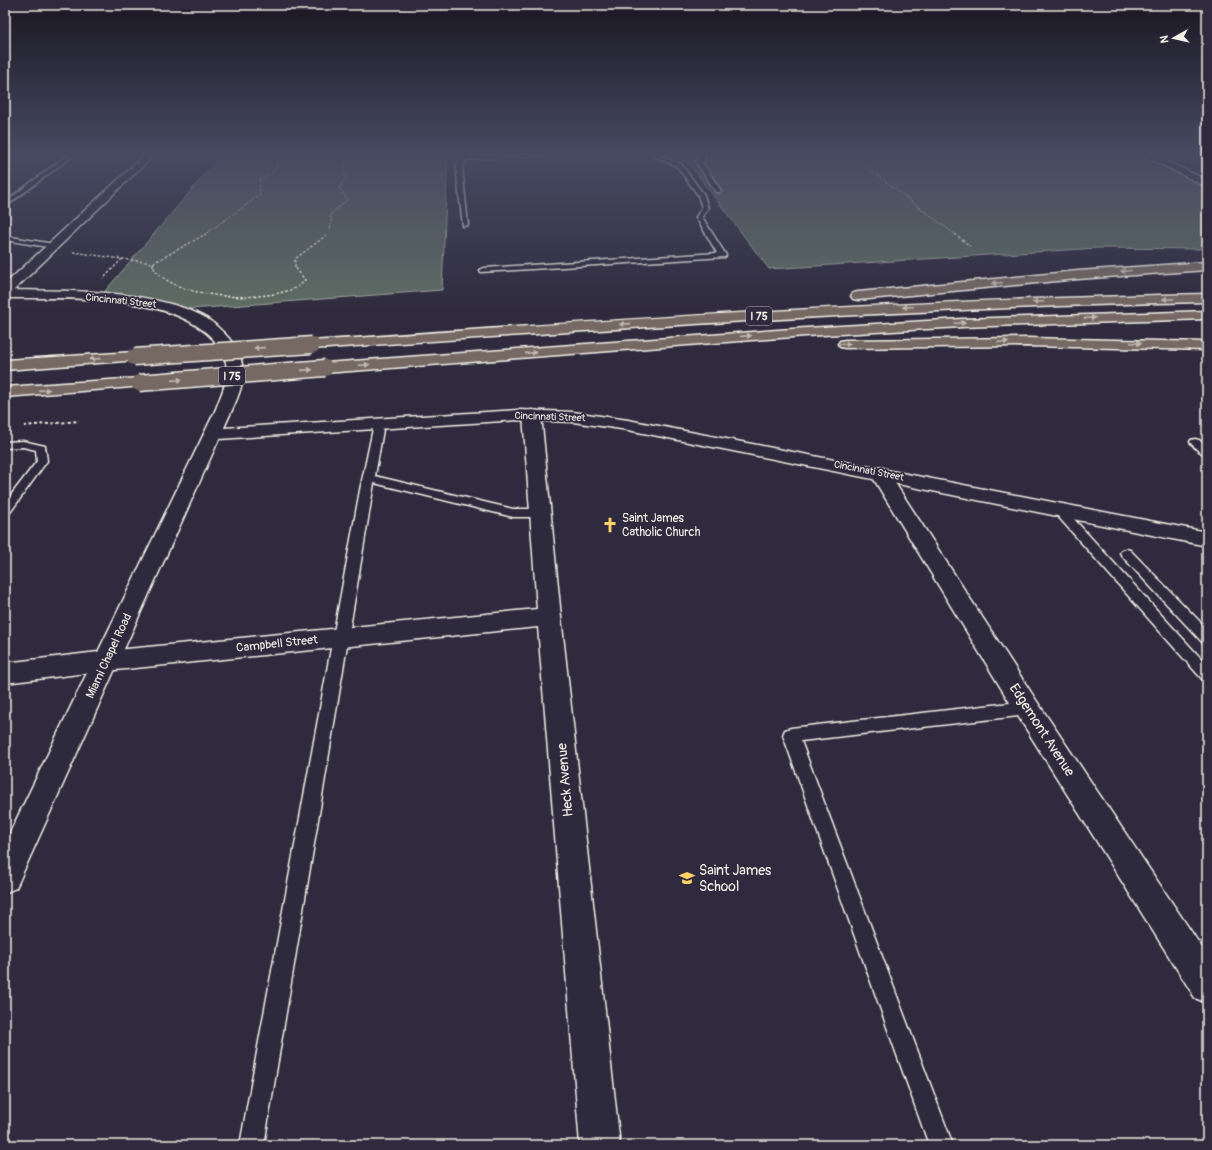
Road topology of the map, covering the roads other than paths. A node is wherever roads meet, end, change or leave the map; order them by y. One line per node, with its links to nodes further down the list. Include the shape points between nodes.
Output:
1 (95, 207): 6 (street)
2 (463, 207): 4 (lane)
3 (705, 207): 8 (lane, via 698,217 722,255)
4 (465, 225)
5 (5, 238): 6 (lane)
6 (54, 246): 9 (street)
7 (1207, 266): 11 (highway, one-way to 11)
8 (484, 270)
9 (5, 291)
10 (5, 294): 22 (street, Cincinnati Street, via 138,301 177,310 207,324 220,335 231,352 235,373 224,410)
11 (843, 297)
12 (1207, 298): 15 (highway, I 75, one-way to 15, via 967,305)
13 (812, 300): 15 (highway, via 750,305)
14 (1207, 315): 16 (highway, I 75, one-way to 14, via 753,335 962,323)
15 (653, 322): 18 (highway, I 75, one-way to 18, bridge)
16 (652, 344): 17 (highway, one-way to 17, via 735,347 987,342); 19 (highway, I 75, one-way to 16, bridge)
17 (1207, 346)
18 (5, 366)
19 (5, 392)
20 (532, 415): 21 (street, Cincinnati Street); 26 (street, Cincinnati Street, via 573,417 628,425); 30 (street, Heck Avenue)
21 (379, 424): 22 (street, Cincinnati Street); 27 (lane)
22 (213, 434): 36 (street, Miami Chapel Road)
23 (1195, 442): 25 (lane)
24 (5, 445): 29 (lane, via 24,444 41,448 42,462)
25 (1207, 452)
26 (879, 473): 28 (street, Cincinnati Street); 39 (street, Edgemont Avenue)
27 (369, 478): 30 (lane, via 514,513); 34 (lane)
28 (1059, 510): 31 (street, Cincinnati Street); 38 (lane)
29 (5, 511)
30 (541, 513): 33 (street, Heck Avenue)
31 (1207, 539)
32 (1126, 554): 35 (lane)
33 (549, 617): 34 (street, Campbell Street); 43 (street, Heck Avenue)
34 (341, 637): 36 (street, Campbell Street); 42 (lane)
35 (1207, 638)
36 (106, 661): 37 (street, Campbell Street); 40 (street, Miami Chapel Road)
37 (5, 673)
38 (1207, 674)
39 (1027, 708): 41 (street, Edgemont Avenue); 44 (lane, via 791,735)
40 (5, 877)
41 (1207, 986)
42 (252, 1145)
43 (600, 1145)
44 (941, 1145)

